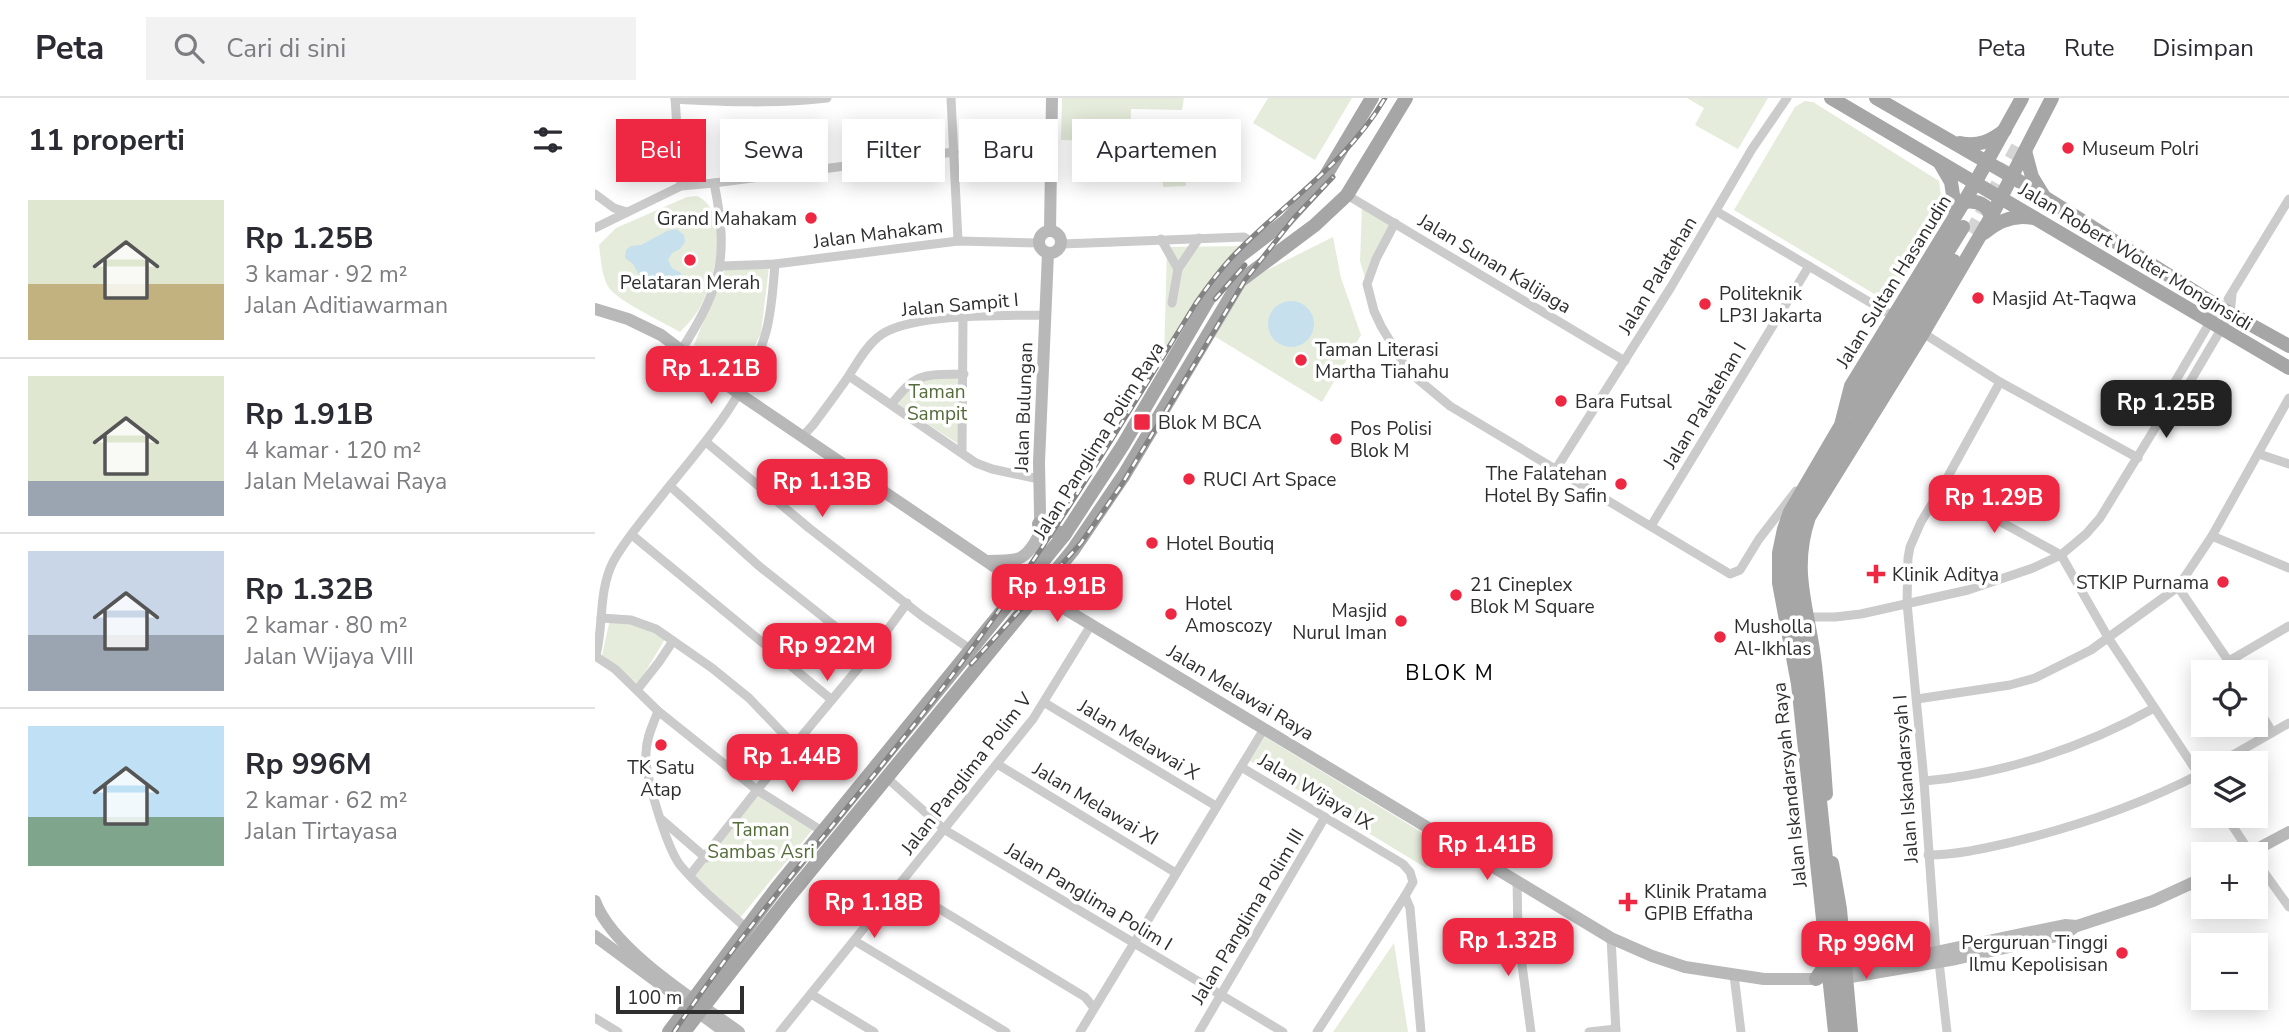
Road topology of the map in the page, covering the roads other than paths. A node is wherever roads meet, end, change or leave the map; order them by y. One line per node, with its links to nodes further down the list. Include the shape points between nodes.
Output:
1 (827, 98): 13 (street)
2 (951, 98): 18 (street)
3 (1052, 98): 37 (main road)
4 (1372, 98): 42 (main road, Jalan Panglima Polim Raya, via 1322,182 1287,220)
5 (1406, 98): 26 (main road, Jalan Panglima Polim Raya)
6 (1787, 98): 30 (street, Jalan Palatehan)
7 (1831, 98): 14 (main road, Jalan Robert Wolter Monginsidi)
8 (1875, 98): 14 (main road); 15 (main road, Jalan Robert Wolter Monginsidi)
9 (2022, 98): 16 (main road)
10 (2033, 98): 16 (main road)
11 (2044, 98): 16 (main road)
12 (2052, 98): 16 (main road)
13 (675, 99): 24 (street)
14 (1864, 117): 19 (main road, Jalan Robert Wolter Monginsidi)
15 (1952, 142): 16 (main road, via 1977,145 1995,138); 20 (main road, Jalan Robert Wolter Monginsidi)
16 (2017, 143): 17 (main road, Jalan Sultan Hasanudin); 17 (main road, via 2012,162 2000,156); 21 (main road, Jalan Sultan Hasanudin); 27 (main road)
17 (1997, 146): 20 (main road, Jalan Sultan Hasanudin)
18 (954, 152): 22 (street); 40 (street)
19 (1938, 159): 23 (main road, Jalan Robert Wolter Monginsidi); 35 (main road)
20 (1987, 162): 21 (main road, Jalan Robert Wolter Monginsidi); 23 (main road, Jalan Sultan Hasanudin)
21 (2011, 176): 27 (main road, Jalan Robert Wolter Monginsidi); 28 (main road, Jalan Sultan Hasanudin)
22 (714, 183): 24 (street); 45 (street, via 722,225)
23 (1975, 183): 28 (main road, Jalan Robert Wolter Monginsidi); 35 (main road, Jalan Sultan Hasanudin)
24 (681, 186): 31 (street)
25 (595, 194): 31 (street)
26 (1347, 195): 34 (street, Jalan Sunan Kalijaga); 78 (main road, Jalan Panglima Polim Raya, via 1240,281)
27 (2043, 197): 50 (main road, Jalan Robert Wolter Monginsidi)
28 (2001, 198): 32 (main road, Jalan Sultan Hasanudin); 33 (main road, Jalan Robert Wolter Monginsidi)
29 (2289, 199): 50 (street)
30 (1716, 211): 46 (street); 58 (street, Jalan Palatehan)
31 (627, 212): 36 (street)
32 (1991, 217): 35 (main road, Jalan Sultan Hasanudin); 35 (main road, via 1990,211 1975,201)
33 (2041, 220): 35 (main road, via 2025,216); 54 (main road, Jalan Robert Wolter Monginsidi)
34 (1395, 223): 58 (street, Jalan Sunan Kalijaga); 77 (street, via 1367,284 1374,311 1408,371 1450,406)
35 (1967, 223): 52 (main road, Jalan Sultan Hasanudin); 55 (main road, Jalan Sultan Hasanudin); 63 (main road); 68 (main road)
36 (595, 228)
37 (1050, 230): 41 (main road, via 1059,234); 43 (main road, via 1042,234)
38 (1199, 238): 39 (street); 42 (street, via 1244,237); 47 (street)
39 (1161, 239): 41 (street); 47 (street)
40 (958, 241): 43 (street, Jalan Mahakam); 44 (street, Jalan Mahakam)
41 (1062, 244): 43 (main road, via 1057,251)
42 (1254, 244): 76 (main road, Jalan Panglima Polim Raya, via 1214,290)
43 (1044, 248): 51 (main road, Jalan Bulungan)
44 (775, 264): 45 (street, Jalan Mahakam); 64 (street, via 766,333)
45 (721, 266): 57 (street, via 706,309)
46 (1809, 267): 52 (street); 82 (street, Jalan Palatehan I)
47 (1178, 270): 48 (street)
48 (1173, 303)
49 (595, 309): 57 (main road, Jalan Melawai Raya, via 628,319)
50 (2225, 311): 54 (street); 56 (main road, Jalan Robert Wolter Monginsidi)
51 (1046, 315): 53 (street, Jalan Sampit I); 79 (main road, Jalan Bulungan)
52 (1893, 316): 68 (main road, Jalan Sultan Hasanudin, via 1851,386)
53 (964, 318): 60 (street); 61 (street, Jalan Sampit I, via 890,328 866,349)
54 (2216, 324): 59 (main road, Jalan Robert Wolter Monginsidi); 73 (street, via 2181,397 2168,407)
55 (1923, 333): 62 (street); 67 (main road, Jalan Sultan Hasanudin)
56 (2289, 346)
57 (682, 349): 64 (main road, Jalan Melawai Raya)
58 (1625, 361): 77 (street, Jalan Palatehan)
59 (2289, 368)
60 (964, 374): 66 (street, via 915,379); 71 (street)
61 (849, 376): 66 (street); 69 (street, Jalan Sampit I)
62 (2000, 382): 73 (street); 81 (street, Jalan Iskandarsyah I)
63 (1875, 388): 67 (main road); 68 (main road)
64 (738, 393): 69 (main road, Jalan Melawai Raya); 70 (street)
65 (2289, 398): 72 (street)
66 (892, 404): 71 (street)
67 (1870, 418): 96 (main road, Jalan Sultan Hasanudin, via 1809,517 1804,533 1799,578)
68 (1846, 427): 74 (main road, Jalan Sultan Hasanudin); 179 (main road, bridge, via 1799,518 1789,562 1811,714)
69 (804, 435): 88 (main road, Jalan Melawai Raya)
70 (706, 442): 80 (street); 94 (street)
71 (962, 453): 79 (street, via 992,469)
72 (2259, 454): 75 (street); 86 (street)
73 (2138, 458): 87 (street, via 2100,518)
74 (1820, 459): 82 (street, via 1735,573 1716,567); 98 (main road, Jalan Sultan Hasanudin, via 1784,529 1779,583)
75 (2289, 464)
76 (1109, 466): 78 (main road); 84 (main road, Jalan Panglima Polim Raya)
77 (1556, 469): 82 (street)
78 (1124, 475): 93 (main road, Jalan Panglima Polim Raya)
79 (1039, 479): 83 (main road, Jalan Bulungan)
80 (670, 486): 85 (street); 104 (street, via 759,566)
81 (1941, 489): 87 (street); 95 (street, Jalan Iskandarsyah I, via 1910,547)
82 (1651, 526)
83 (1039, 529): 84 (main road); 88 (main road, via 1026,556); 89 (main road, Jalan Bulungan)
84 (1065, 534): 89 (main road, Jalan Panglima Polim Raya)
85 (632, 536): 97 (street, via 607,578); 110 (street)
86 (2212, 536): 90 (street); 92 (street)
87 (2061, 555): 95 (street, via 1968,590); 101 (street)
88 (986, 561): 91 (main road, Jalan Melawai Raya)
89 (1041, 563): 91 (main road, Jalan Panglima Polim Raya)
90 (2289, 568)
91 (1024, 583): 93 (main road, Jalan Melawai Raya); 103 (main road, Jalan Panglima Polim Raya)
92 (2178, 587): 101 (street); 106 (street)
93 (1040, 593): 99 (main road, Jalan Melawai Raya); 123 (main road, Jalan Panglima Polim Raya)
94 (907, 603): 103 (street); 104 (street)
95 (1907, 603): 96 (street, via 1861,614); 109 (street, Jalan Iskandarsyah I)
96 (1808, 617): 98 (street); 151 (main road, Jalan Iskandarsyah Raya)
97 (601, 618): 102 (street, via 639,622); 105 (street)
98 (1786, 618): 152 (main road, Jalan Iskandarsyah Raya, via 1798,684)
99 (1091, 625): 111 (street, Jalan Panglima Polim V); 116 (main road, Jalan Melawai Raya)
100 (2289, 626): 107 (street)
101 (2109, 639): 109 (street, via 2035,678); 112 (street)
102 (673, 641): 108 (street); 118 (street, via 749,698)
103 (970, 649): 131 (main road, Jalan Panglima Polim Raya)
104 (870, 654): 110 (street)
105 (596, 655): 108 (street)
106 (2228, 660)
107 (2231, 660)
108 (636, 690): 113 (street)
109 (1917, 699): 124 (street, Jalan Iskandarsyah I)
110 (832, 700): 118 (street)
111 (1045, 703): 121 (street, Jalan Panglima Polim V); 127 (street, Jalan Melawai X)
112 (2154, 708): 120 (street); 124 (street, via 2098,737 2016,764)
113 (658, 712): 126 (street); 129 (street, via 645,755)
114 (2289, 723): 117 (street)
115 (2268, 725): 117 (street)
116 (1264, 729): 122 (street); 139 (main road, Jalan Melawai Raya)
117 (2272, 732): 119 (street)
118 (795, 746): 126 (street)
119 (2240, 751)
120 (2191, 760)
121 (997, 764): 130 (street, Jalan Panglima Polim V); 136 (street, Jalan Melawai XI)
122 (1241, 767): 127 (street); 128 (street, Jalan Wijaya IX)
123 (886, 777): 130 (street, Jalan Panglima Polim I); 158 (main road, Jalan Panglima Polim Raya)
124 (1924, 781): 134 (street, Jalan Iskandarsyah I)
125 (2191, 781): 134 (street, via 2076,826 1988,847)
126 (757, 789): 131 (street); 135 (street)
127 (1216, 806): 136 (street)
128 (1325, 817): 142 (street, Jalan Wijaya IX, via 1403,864 1413,882); 155 (street, Jalan Panglima Polim III)
129 (661, 819): 135 (street); 137 (street, via 678,862)
130 (945, 830): 141 (street, Jalan Panglima Polim V); 149 (street, Jalan Panglima Polim I)
131 (822, 831): 145 (main road, Jalan Panglima Polim Raya)
132 (2289, 831): 133 (main road)
133 (2268, 844)
134 (1928, 855): 150 (street, Jalan Iskandarsyah I)
135 (706, 858): 137 (street)
136 (1176, 873): 149 (street)
137 (690, 875): 145 (street)
138 (2268, 878): 144 (street)
139 (1517, 880): 147 (main road, Jalan Melawai Raya); 175 (street, via 1518,934)
140 (2191, 884): 150 (main road, Jalan Melawai Raya, via 2077,926 2065,925)
141 (900, 885): 148 (street, Jalan Panglima Polim V); 156 (street)
142 (1405, 896): 173 (street); 174 (street, Jalan Wijaya IX)
143 (595, 901): 158 (main road, via 610,928)
144 (2289, 907)
145 (746, 928): 158 (main road, Jalan Panglima Polim Raya)
146 (595, 936): 158 (main road)
147 (1611, 938): 153 (main road, Jalan Melawai Raya, via 1685,967); 161 (street)
148 (855, 941): 154 (street, Jalan Panglima Polim V); 169 (street)
149 (1133, 943): 155 (street, Jalan Panglima Polim I); 157 (street)
150 (1937, 957): 151 (main road, Jalan Melawai Raya); 181 (street, Jalan Iskandarsyah I)
151 (1846, 972): 152 (main road, Jalan Melawai Raya); 180 (main road, Jalan Iskandarsyah Raya)
152 (1826, 974): 153 (main road, Jalan Melawai Raya, via 1764,979); 178 (main road, Jalan Iskandarsyah Raya)
153 (1734, 975): 177 (street)
154 (811, 994): 167 (street, Jalan Panglima Polim V); 168 (street)
155 (1221, 995): 171 (street, Jalan Panglima Polim III); 172 (street, Jalan Panglima Polim I)
156 (1085, 997): 157 (street); 159 (street)
157 (1101, 997): 159 (street)
158 (695, 1006): 163 (main road, Jalan Panglima Polim Raya); 164 (main road, Jalan Panglima Polim Raya); 165 (main road); 166 (main road)
159 (1094, 1008): 170 (street)
160 (595, 1018): 162 (street)
161 (1616, 1030): 176 (street)
162 (618, 1032)
163 (669, 1032)
164 (684, 1032)
165 (725, 1032)
166 (739, 1032)
167 (780, 1032)
168 (874, 1032)
169 (1006, 1032)
170 (1080, 1032)
171 (1199, 1032)
172 (1283, 1032)
173 (1317, 1032)
174 (1421, 1032)
175 (1531, 1032)
176 (1589, 1032)
177 (1741, 1032)
178 (1835, 1032)
179 (1844, 1032)
180 (1851, 1032)
181 (1947, 1032)

